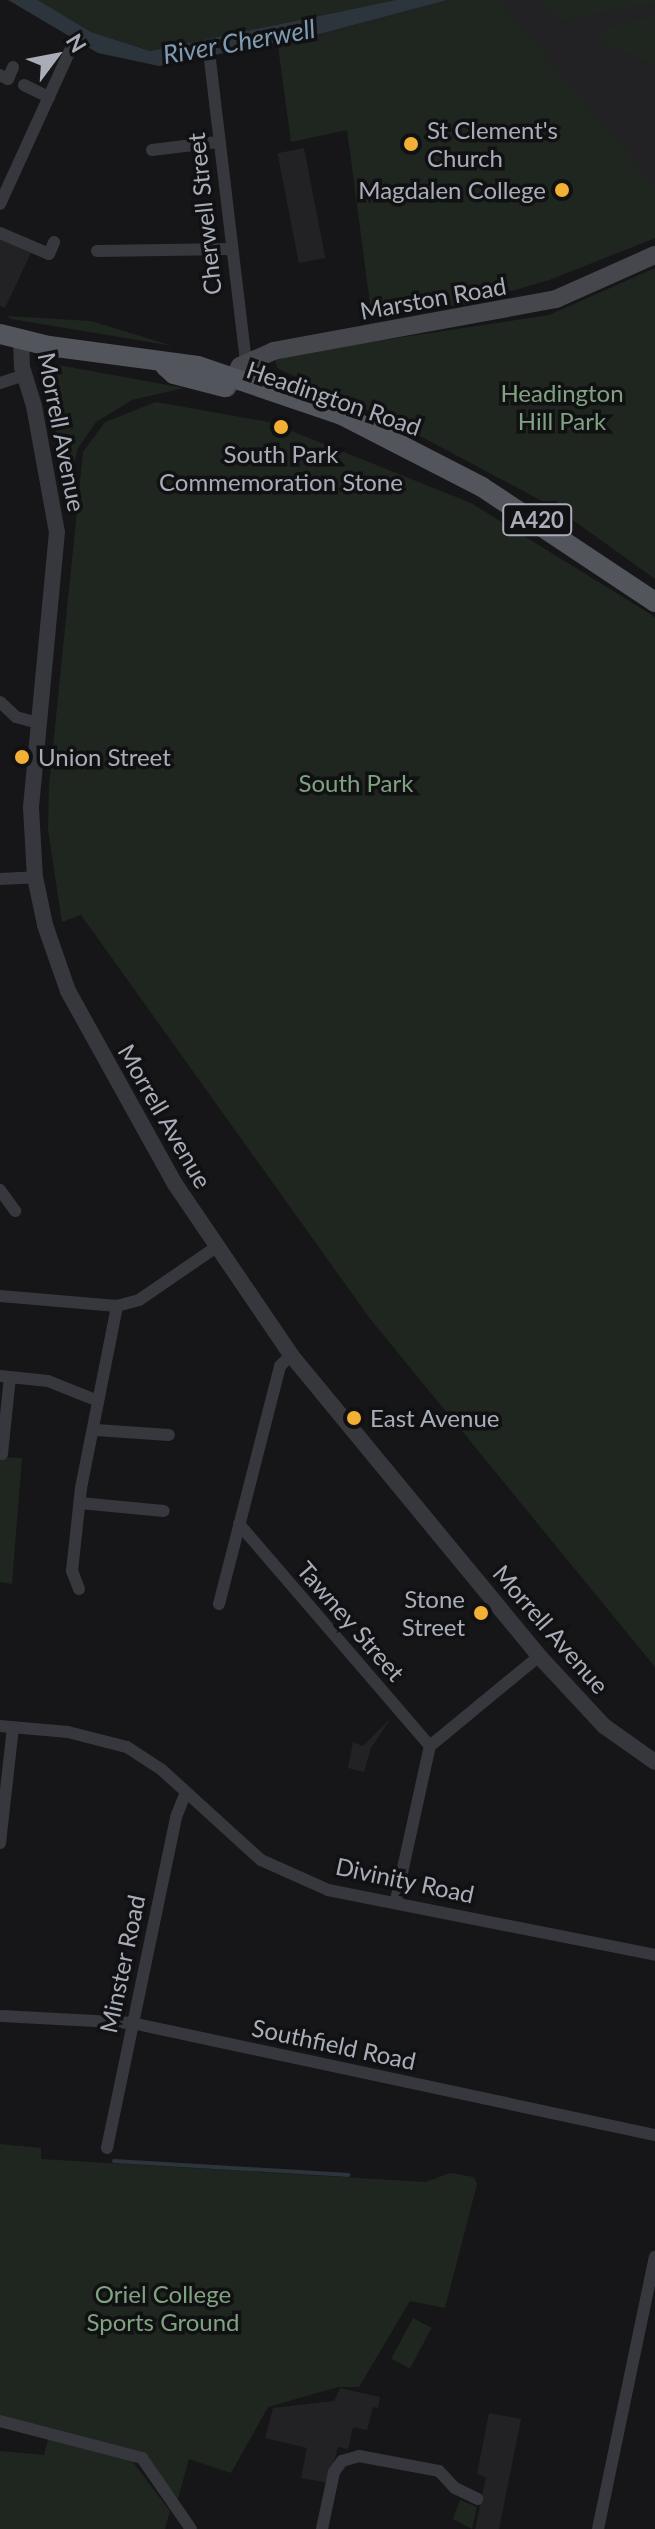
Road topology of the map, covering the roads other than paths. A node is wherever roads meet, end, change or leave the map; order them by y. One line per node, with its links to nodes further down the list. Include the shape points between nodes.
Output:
1 (72, 46): 6 (street)
2 (210, 60): 7 (street, Cherwell Street)
3 (13, 67): 4 (street, via 8,79)
4 (0, 75)
5 (24, 85): 6 (street)
6 (49, 97): 9 (street)
7 (218, 142): 8 (street); 12 (street, Cherwell Street)
8 (152, 150)
9 (0, 204)
10 (0, 233): 11 (street, via 49,254)
11 (54, 242)
12 (231, 249): 13 (street); 18 (street, Cherwell Street)
13 (97, 251)
14 (655, 255): 18 (main road, Marston Road, via 556,299 281,349)
15 (0, 334): 16 (main road, A420)
16 (21, 340): 17 (street, Morrell Avenue); 18 (main road, A420)
17 (24, 375): 19 (street); 22 (street, Morrell Avenue, via 57,532)
18 (236, 375): 20 (main road, Headington Road / A420, via 342,415 424,457 539,522)
19 (0, 383)
20 (655, 602)
21 (0, 702): 22 (street, via 16,717)
22 (39, 723): 23 (street, Morrell Avenue, via 31,808)
23 (35, 877): 24 (street); 27 (street, Morrell Avenue, via 68,991 126,1101)
24 (0, 879)
25 (0, 1190): 26 (street)
26 (15, 1211)
27 (215, 1248): 29 (street, via 139,1300); 30 (street, Morrell Avenue)
28 (0, 1296): 29 (street)
29 (117, 1306): 32 (street)
30 (291, 1355): 38 (street, via 280,1366); 41 (street, Morrell Avenue)
31 (5, 1376): 32 (street, via 48,1381); 35 (street)
32 (98, 1401): 33 (street)
33 (96, 1430): 34 (street); 36 (street)
34 (169, 1435)
35 (2, 1454)
36 (80, 1503): 37 (street); 39 (street, via 72,1571)
37 (164, 1511)
38 (239, 1524): 40 (street); 43 (street, Tawney Street)
39 (79, 1589)
40 (219, 1604)
41 (539, 1656): 43 (street); 44 (street, Morrell Avenue, via 604,1726)
42 (7, 1727): 45 (street, Divinity Road, via 95,1736 127,1747); 46 (street)
43 (430, 1746): 47 (street)
44 (655, 1762)
45 (186, 1792): 47 (street, Divinity Road, via 276,1869 328,1890); 50 (street, Minster Road, via 176,1817)
46 (0, 1843)
47 (396, 1900): 48 (street, Divinity Road)
48 (655, 1955)
49 (2, 2016): 50 (street, Southfield Road)
50 (132, 2023): 51 (street, Southfield Road); 52 (street, Minster Road)
51 (655, 2135)
52 (107, 2148)
53 (655, 2257): 58 (street)
54 (0, 2421): 56 (street, via 142,2458)
55 (478, 2499): 57 (street, via 455,2488 439,2471 362,2456 342,2461 334,2472)
56 (191, 2529)
57 (322, 2529)
58 (598, 2529)

